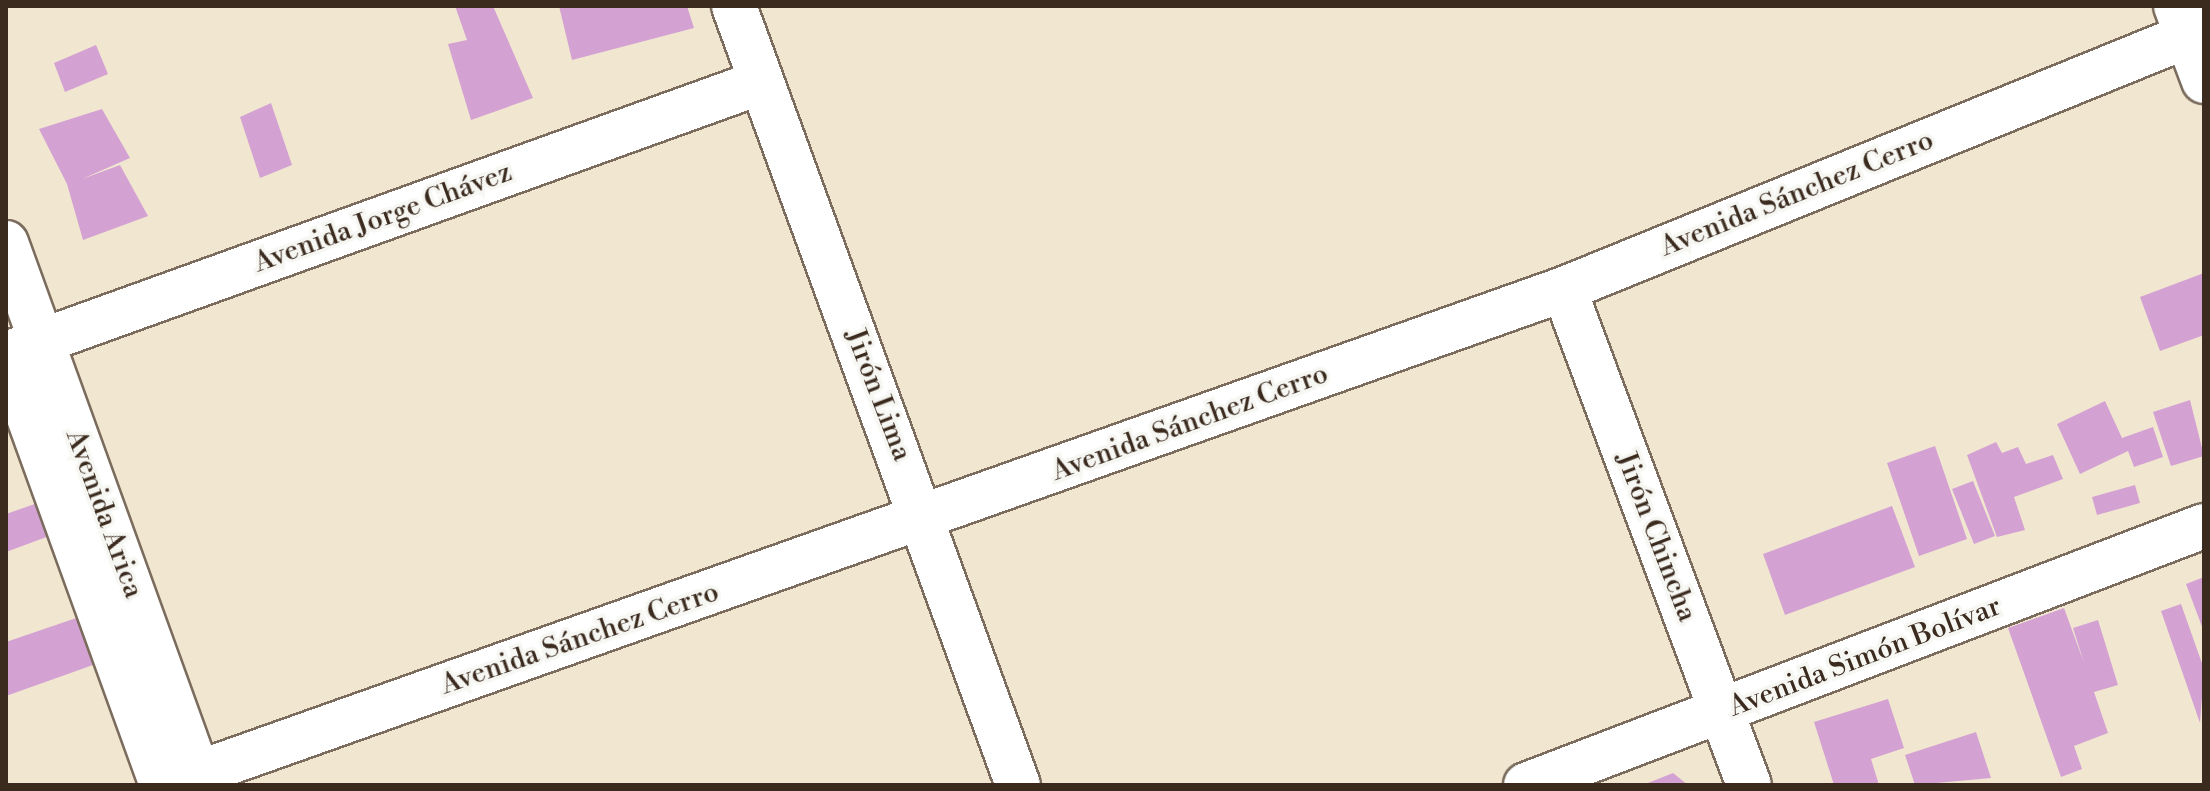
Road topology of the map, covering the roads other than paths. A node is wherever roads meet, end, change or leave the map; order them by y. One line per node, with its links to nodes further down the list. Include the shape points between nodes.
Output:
1 (734, 6): 4 (street, Jirón Lima)
2 (2189, 23): 3 (street); 6 (street, Avenida Sánchez Cerro)
3 (2204, 81)
4 (761, 82): 7 (street, Avenida Jorge Chávez); 8 (street, Jirón Lima)
5 (6, 243): 7 (street, Avenida Arica)
6 (1564, 289): 8 (street, Avenida Sánchez Cerro); 10 (street, Jirón Chincha)
7 (18, 350): 11 (street, Avenida Arica)
8 (924, 518): 11 (street, Avenida Sánchez Cerro); 12 (street, Jirón Lima)
9 (2204, 526): 10 (street, Avenida Simón Bolívar)
10 (1722, 713): 13 (street, Avenida Simón Bolívar); 14 (street, Jirón Chincha)
11 (182, 782)
12 (1018, 785)
13 (1526, 785)
14 (1749, 785)

